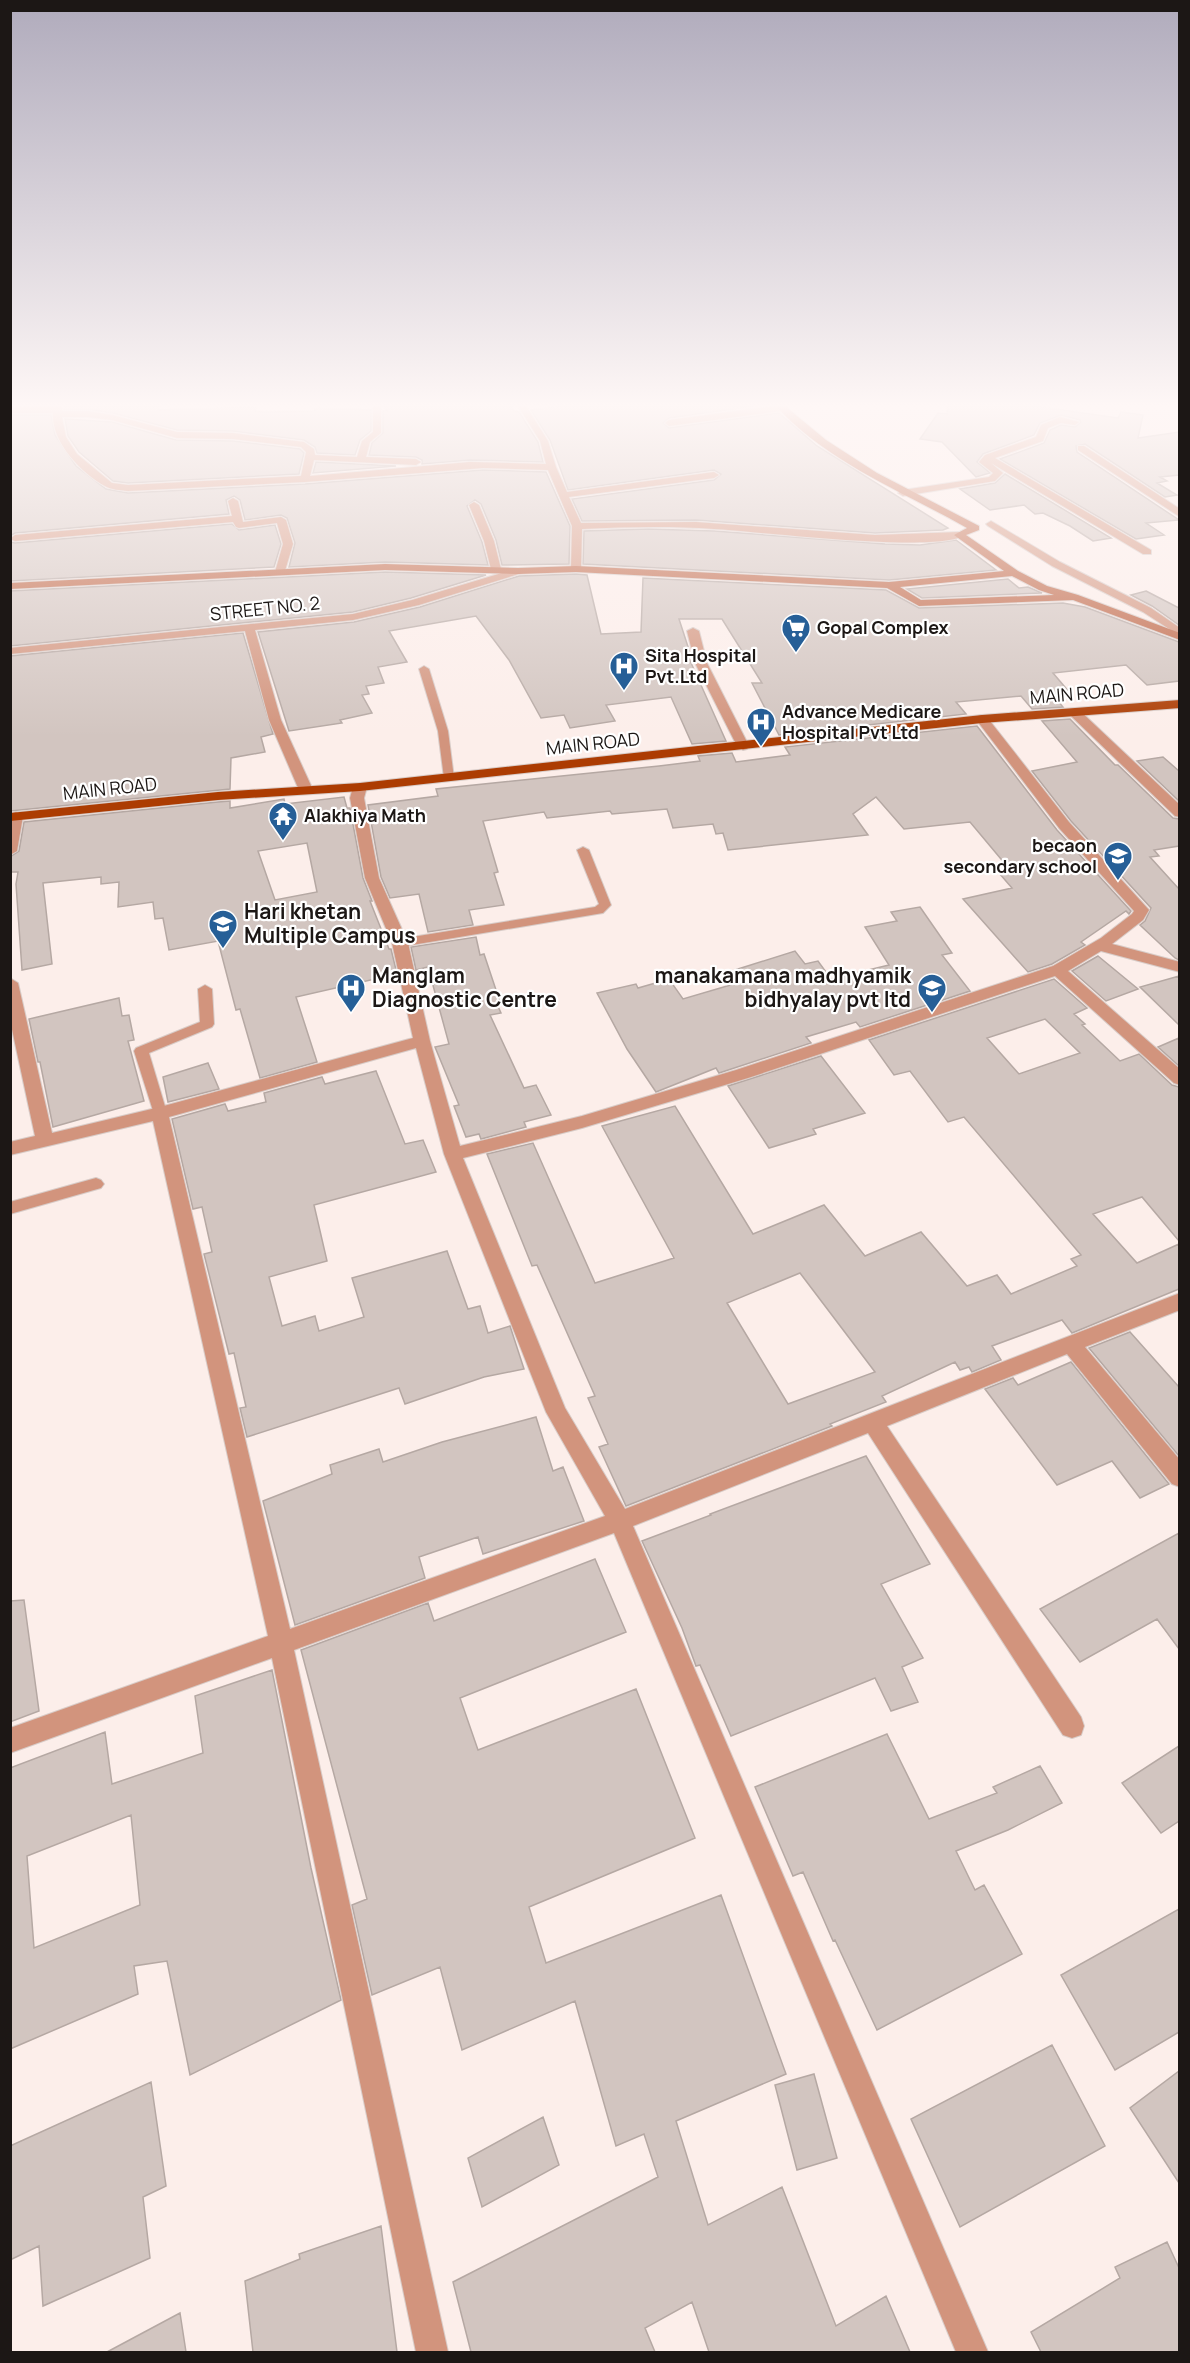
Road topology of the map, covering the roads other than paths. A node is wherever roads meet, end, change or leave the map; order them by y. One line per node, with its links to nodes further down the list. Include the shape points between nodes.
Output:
1 (479, 516): 13 (street)
2 (572, 516): 8 (street)
3 (956, 516): 9 (street)
4 (1087, 516): 12 (street)
5 (236, 519): 11 (street); 16 (street, via 239,525 281,520 288,544)
6 (1004, 520): 7 (street)
7 (991, 524): 9 (street); 23 (street, via 1056,564 1148,610)
8 (576, 526): 10 (street, via 733,527 903,540); 14 (street)
9 (975, 528): 10 (street)
10 (959, 536): 17 (street)
11 (15, 538)
12 (1147, 552)
13 (496, 568): 15 (street); 16 (street, via 385,567)
14 (576, 569): 15 (street); 18 (street)
15 (518, 571): 21 (street, STREET NO. 2, via 387,610)
16 (280, 572): 19 (street)
17 (1014, 573): 18 (street); 20 (street, via 1043,588)
18 (889, 585): 20 (street, via 919,603)
19 (10, 586)
20 (1074, 597): 23 (street)
21 (249, 627): 24 (street, STREET NO. 2); 32 (street, via 275,720)
22 (693, 632): 29 (street, via 701,663)
23 (1179, 635)
24 (10, 651)
25 (424, 669): 30 (lane, via 443,731)
26 (1179, 704): 27 (main road, MAIN ROAD)
27 (1076, 713): 28 (main road, MAIN ROAD); 33 (street)
28 (982, 719): 29 (main road, MAIN ROAD); 38 (street, via 1064,825 1142,910)
29 (743, 747): 30 (main road, MAIN ROAD)
30 (449, 778): 31 (main road, MAIN ROAD)
31 (360, 788): 32 (main road, MAIN ROAD); 37 (street, via 357,798 369,869)
32 (306, 790): 34 (main road, MAIN ROAD)
33 (1179, 813)
34 (13, 817): 36 (street)
35 (583, 850): 37 (lane, via 605,905 599,910)
36 (10, 851)
37 (400, 943): 43 (street)
38 (1098, 945): 39 (street); 40 (street)
39 (1179, 967)
40 (1058, 970): 44 (street); 48 (street, via 742,1074 582,1122)
41 (10, 983): 46 (street)
42 (205, 989): 45 (lane, via 207,1024 141,1051)
43 (422, 1041): 45 (street); 48 (street)
44 (1179, 1079)
45 (160, 1113): 46 (street); 56 (street)
46 (45, 1141): 47 (street)
47 (10, 1149)
48 (453, 1154): 55 (street, via 556,1412)
49 (96, 1184): 50 (lane)
50 (10, 1208)
51 (1179, 1301): 52 (street)
52 (1071, 1344): 53 (street); 54 (street)
53 (873, 1422): 55 (street); 57 (street)
54 (1179, 1477)
55 (620, 1521): 56 (street); 60 (street)
56 (281, 1643): 58 (street); 59 (street)
57 (1072, 1726)
58 (10, 1741)
59 (432, 2352)
60 (972, 2352)

